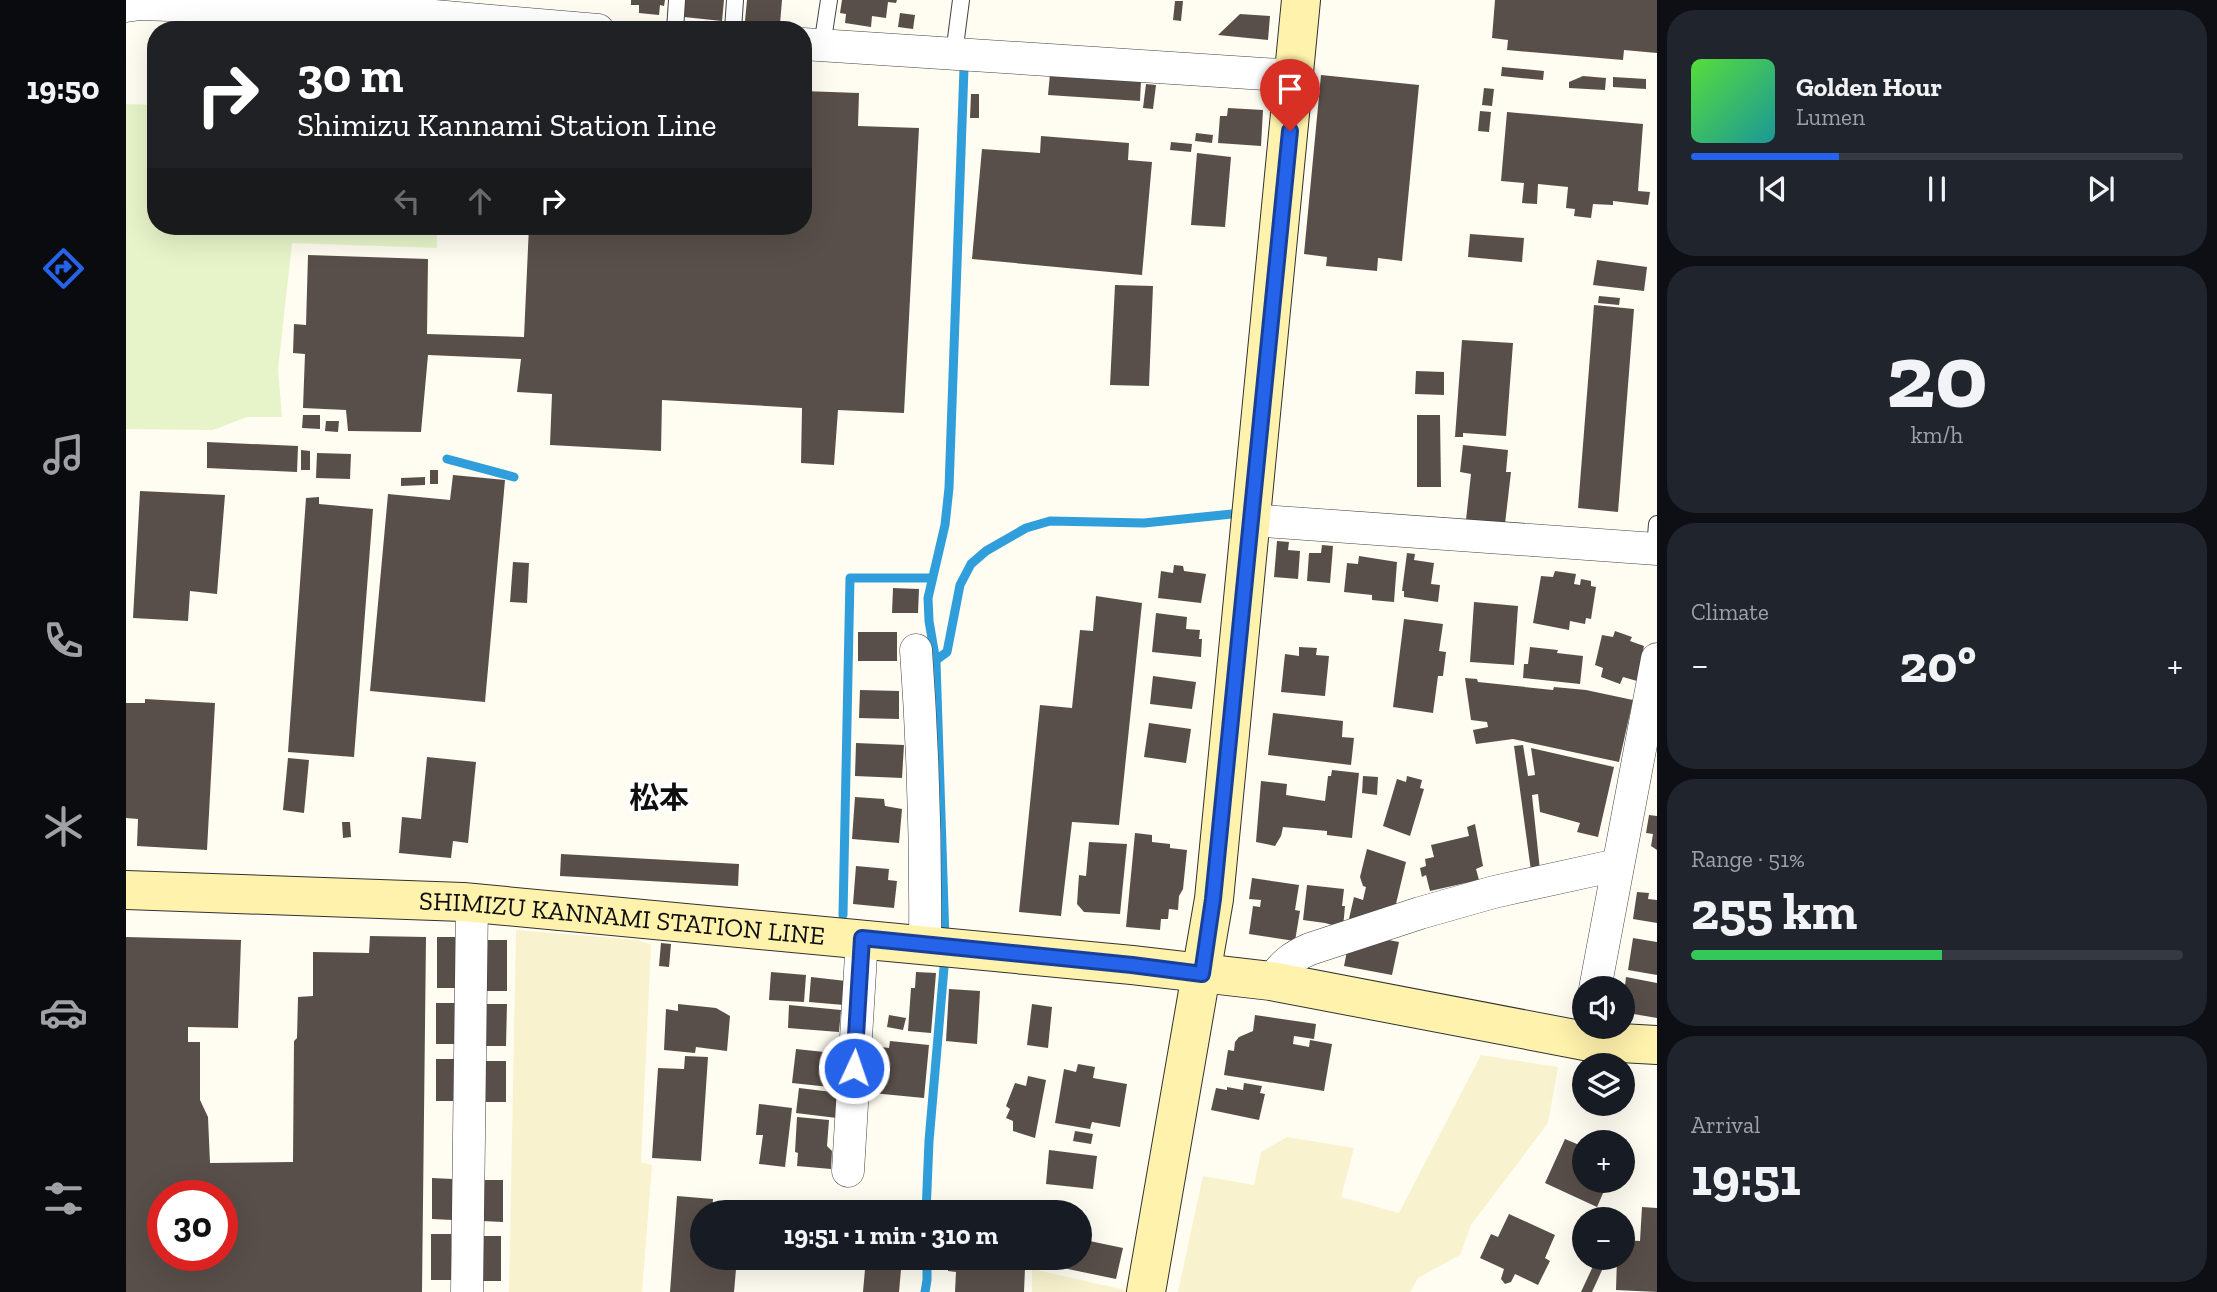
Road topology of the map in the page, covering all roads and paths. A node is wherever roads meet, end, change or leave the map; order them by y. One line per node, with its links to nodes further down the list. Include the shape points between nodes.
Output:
1 (677, 0): 8 (lane)
2 (735, 0): 9 (lane)
3 (829, 0): 10 (lane)
4 (961, 0): 11 (lane)
5 (1301, 0): 12 (main road)
6 (126, 6): 7 (street, via 400,13)
7 (493, 21)
8 (676, 21)
9 (734, 21)
10 (813, 45): 11 (street)
11 (954, 54): 12 (street)
12 (1295, 76): 13 (main road)
13 (1250, 520): 14 (street); 22 (main road)
14 (1656, 541)
15 (916, 650): 21 (street)
16 (1657, 659): 17 (street)
17 (1617, 864): 23 (street); 24 (street, via 1493,892 1310,949 1283,964)
18 (126, 890): 19 (main road, SHIMIZU KANNAMI STATION LINE)
19 (472, 902): 20 (main road, SHIMIZU KANNAMI STATION LINE); 29 (street)
20 (862, 938): 21 (main road, SHIMIZU KANNAMI STATION LINE); 28 (street)
21 (925, 944): 22 (main road, SHIMIZU KANNAMI STATION LINE)
22 (1202, 974): 24 (main road, SHIMIZU KANNAMI STATION LINE); 30 (main road)
23 (1597, 976)
24 (1271, 981): 25 (main road, SHIMIZU KANNAMI STATION LINE)
25 (1572, 1031)
26 (1619, 1039): 27 (main road, SHIMIZU KANNAMI STATION LINE)
27 (1657, 1045)
28 (848, 1171)
29 (467, 1292)
30 (1146, 1292)

